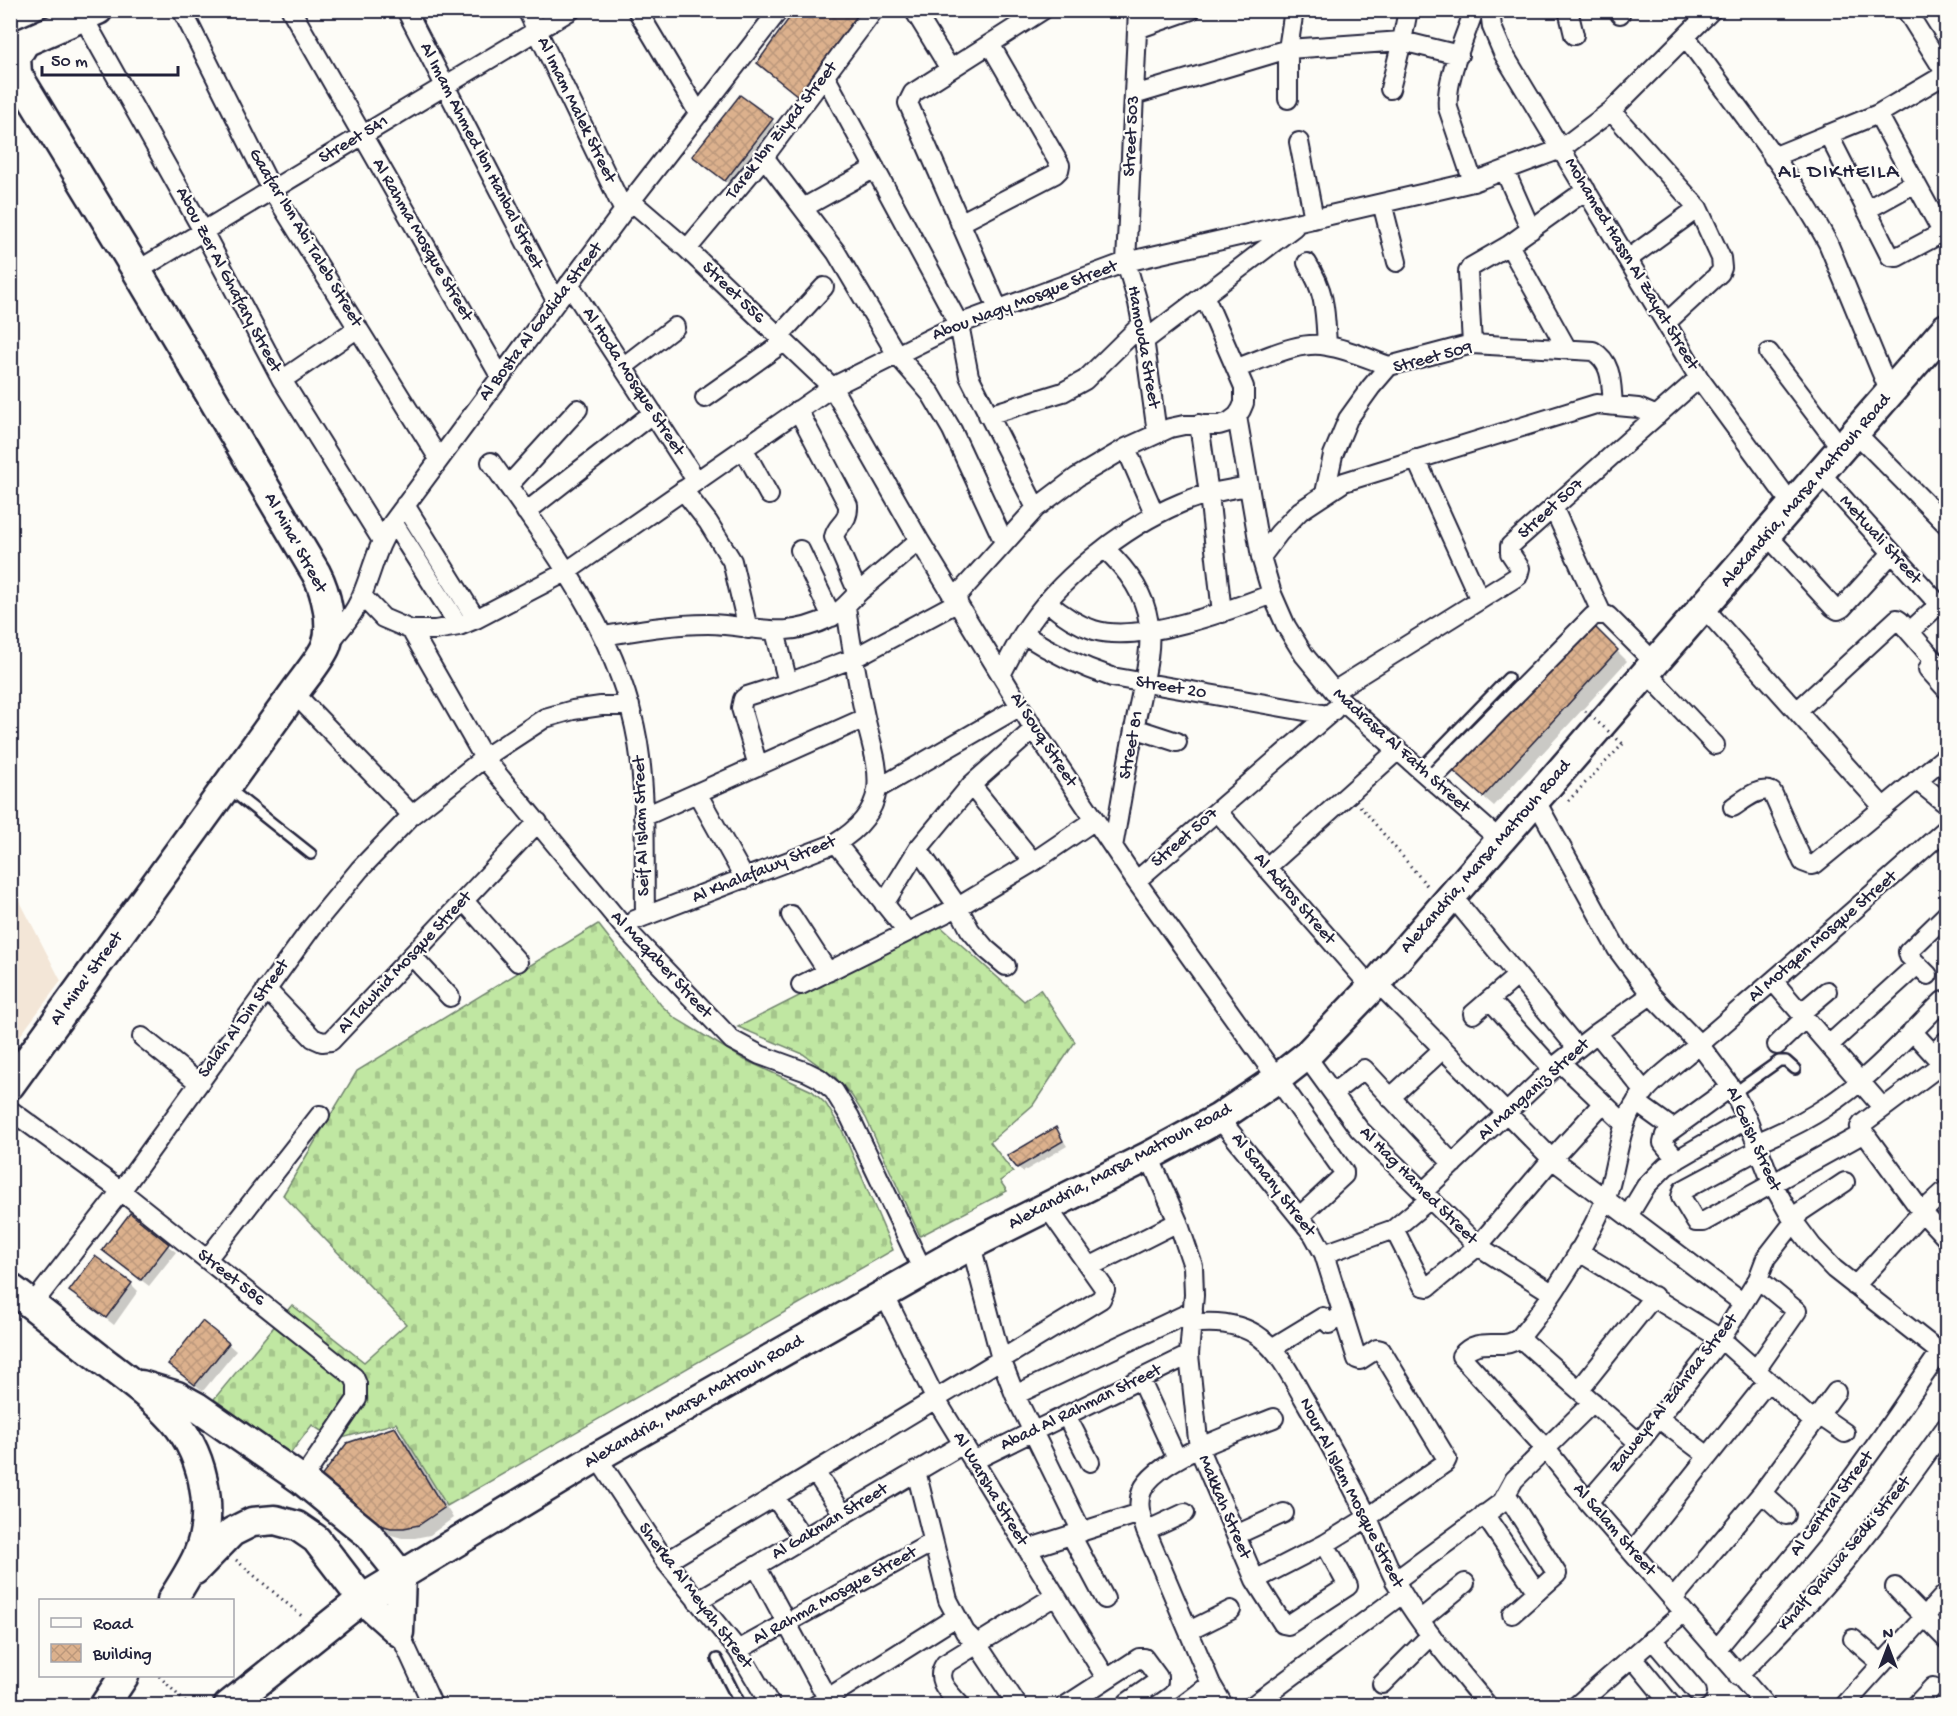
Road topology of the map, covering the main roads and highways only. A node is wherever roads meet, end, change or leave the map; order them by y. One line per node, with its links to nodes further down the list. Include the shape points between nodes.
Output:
1 (90, 14): 3 (main road, Al Mina' Street, via 25,42 16,57 17,74 321,584 328,608 326,646)
2 (1947, 328): 6 (main road, Alexandria, Marsa Matrouh Road, via 1652,669 1542,810 1501,841 1375,985 1306,1056 1219,1118 923,1271 597,1457)
3 (10, 1085)
4 (21, 1297): 5 (main road)
5 (133, 1384): 6 (main road, via 166,1392 197,1407 302,1480 368,1534); 7 (main road, via 168,1414 187,1438 200,1466 206,1496 205,1526 197,1555)
6 (401, 1575): 8 (main road, Alexandria, Marsa Matrouh Road); 8 (main road, via 399,1632)
7 (178, 1591): 8 (main road, via 232,1532 252,1522 275,1520 297,1526 316,1539)
8 (362, 1599): 11 (main road, Alexandria, Marsa Matrouh Road)
9 (123, 1677): 10 (main road)
10 (104, 1706)
11 (228, 1706)

